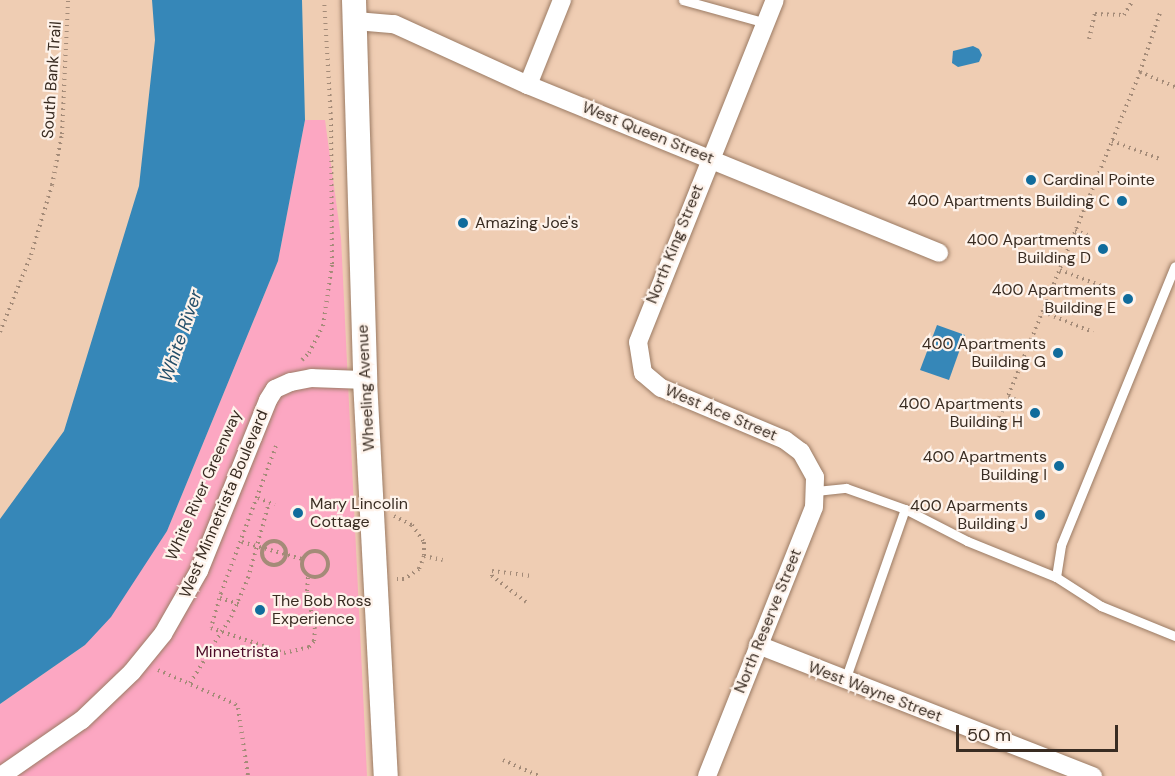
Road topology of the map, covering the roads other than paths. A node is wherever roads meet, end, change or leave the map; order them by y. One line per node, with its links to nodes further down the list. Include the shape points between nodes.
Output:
1 (562, 0): 6 (street)
2 (683, 0): 5 (lane)
3 (775, 0): 5 (street, North King Street)
4 (355, 11): 6 (street, West Queen Street, via 394,24); 11 (main road, Wheeling Avenue)
5 (766, 24): 7 (street, North King Street)
6 (528, 85): 7 (street, West Queen Street)
7 (710, 159): 8 (street, West Queen Street); 10 (street, North King Street, via 641,331)
8 (939, 253)
9 (1175, 266): 15 (lane, via 1061,545)
10 (638, 358): 12 (street, West Ace Street, via 643,373 661,388 785,440)
11 (365, 380): 19 (street, West Minnetrista Boulevard, via 312,378 275,389 199,571 163,633 132,672 82,720); 20 (main road, Wheeling Avenue)
12 (810, 464): 13 (street, North Reserve Street)
13 (816, 491): 14 (lane, via 846,488); 17 (street, North Reserve Street, via 814,507)
14 (905, 509): 15 (lane, via 967,541); 18 (lane)
15 (1056, 577): 16 (lane, via 1101,606)
16 (1175, 636)
17 (758, 645): 18 (street, West Wayne Street); 21 (street, North Reserve Street)
18 (845, 680): 22 (street, West Wayne Street)
19 (1, 776)
20 (386, 776)
21 (707, 776)
22 (1093, 776)

